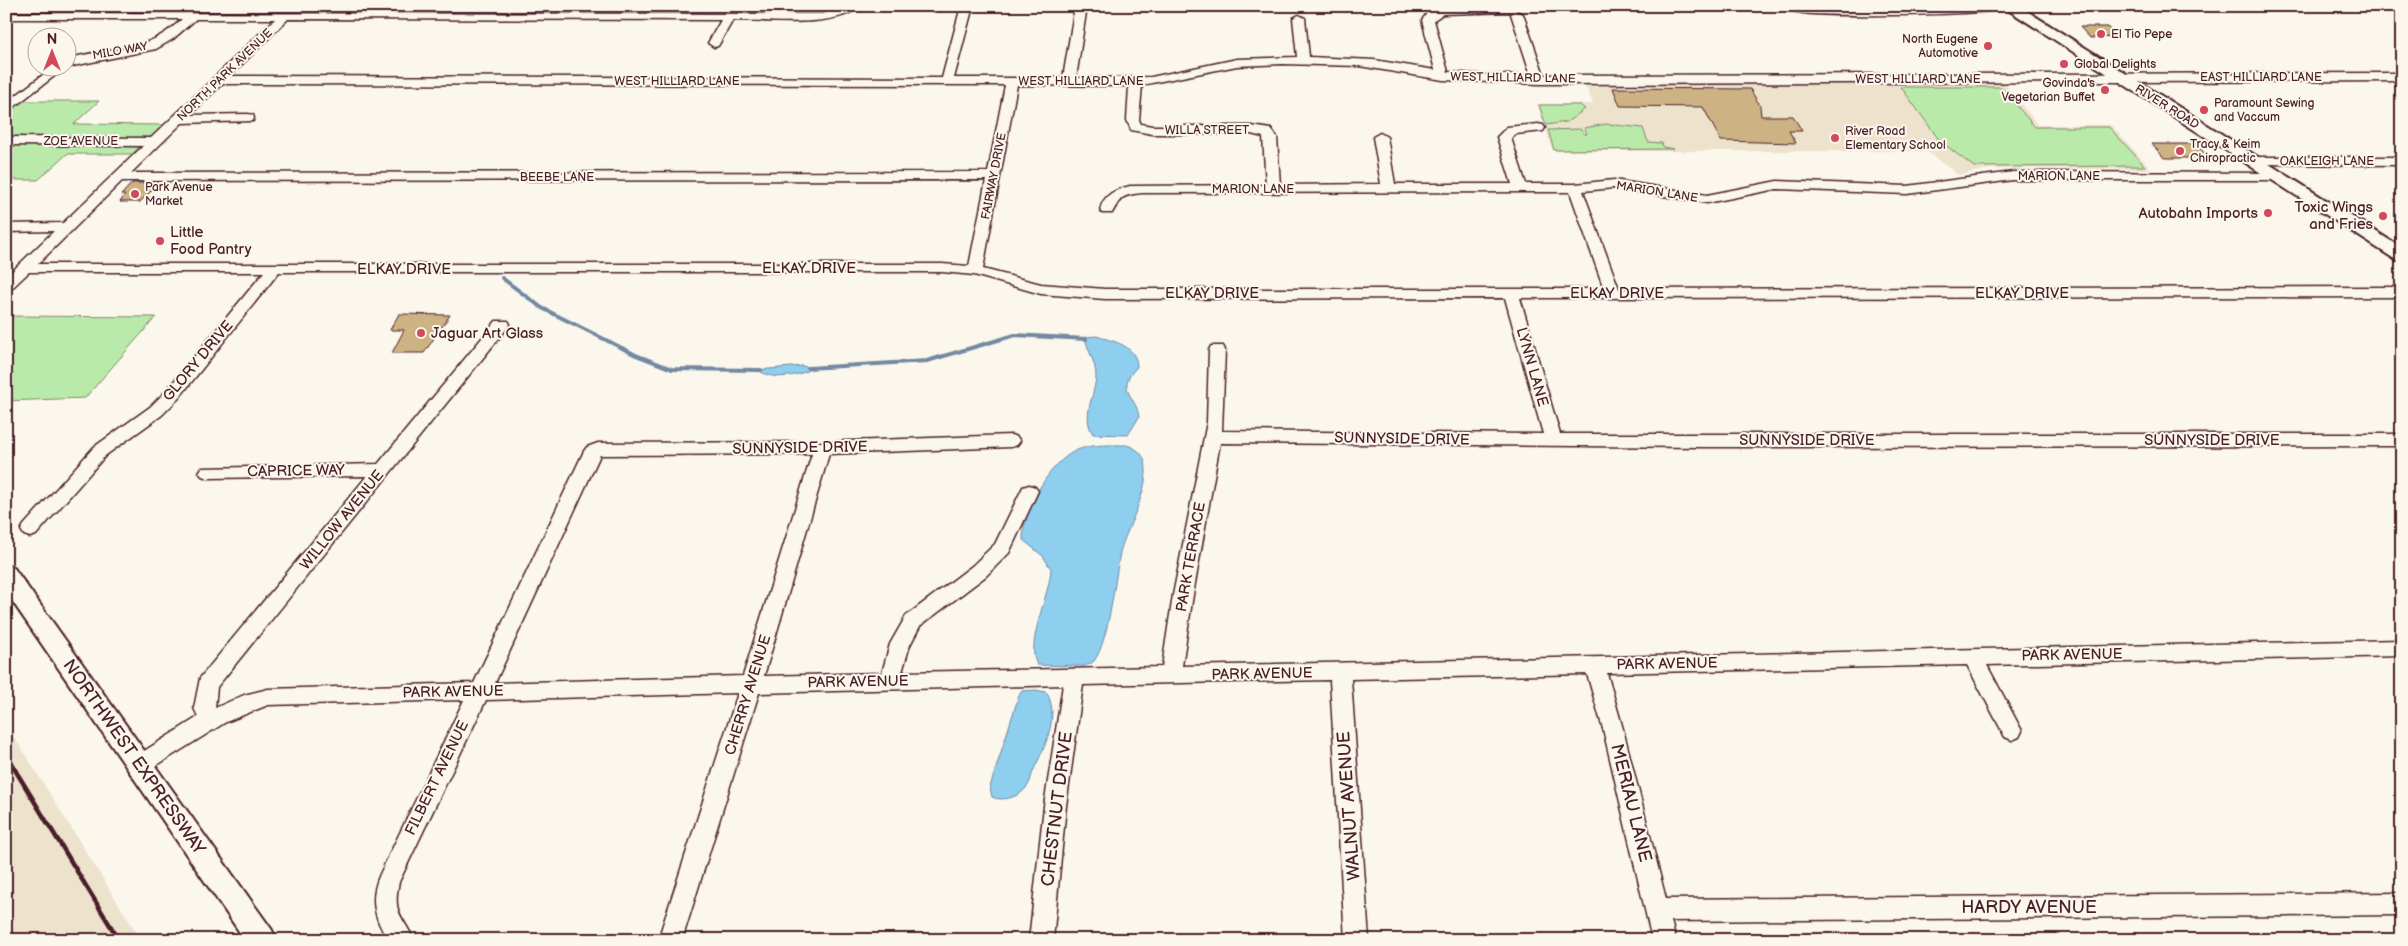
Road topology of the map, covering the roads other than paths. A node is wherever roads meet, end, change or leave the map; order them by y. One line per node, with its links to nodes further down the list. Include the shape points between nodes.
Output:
1 (41, 6): 11 (street)
2 (296, 6): 13 (street)
3 (854, 6): 14 (street, via 822,17)
4 (967, 6): 26 (street)
5 (1081, 6): 28 (street)
6 (2009, 6): 8 (street, via 1983,10); 21 (main road, RIVER ROAD)
7 (1791, 7): 8 (street)
8 (1930, 8)
9 (1445, 9): 10 (street); 20 (street, via 1428,20)
10 (1518, 10): 25 (street)
11 (28, 16): 12 (street, NORTH PARK AVENUE); 16 (street, NORTH PARK AVENUE)
12 (193, 16): 13 (street, NORTH PARK AVENUE); 18 (street, MILO WAY, via 153,46)
13 (285, 16): 14 (street); 24 (street, NORTH PARK AVENUE)
14 (729, 17): 17 (street)
15 (1299, 18): 19 (street)
16 (9, 21)
17 (714, 43)
18 (78, 60)
19 (1303, 61): 20 (street, WEST HILLIARD LANE, via 1375,64); 29 (street, WEST HILLIARD LANE, via 1231,62)
20 (1443, 76): 25 (street, WEST HILLIARD LANE)
21 (2119, 76): 22 (street, EAST HILLIARD LANE); 25 (street, WEST HILLIARD LANE); 37 (main road, RIVER ROAD)
22 (2402, 77)
23 (46, 78): 30 (street)
24 (220, 80): 26 (street, WEST HILLIARD LANE); 32 (street, NORTH PARK AVENUE)
25 (1540, 80)
26 (947, 81): 27 (street, WEST HILLIARD LANE)
27 (1012, 81): 28 (street, WEST HILLIARD LANE); 39 (street, FAIRWAY DRIVE)
28 (1070, 81): 29 (street, WEST HILLIARD LANE)
29 (1136, 82): 44 (street, WILLA STREET, via 1130,127 1268,131)
30 (6, 109)
31 (248, 118): 32 (street)
32 (179, 119): 36 (street, NORTH PARK AVENUE)
33 (1538, 128): 42 (street, via 1519,128 1505,135)
34 (1380, 137): 45 (street)
35 (6, 141): 36 (street, ZOE AVENUE)
36 (156, 142): 41 (street, NORTH PARK AVENUE)
37 (2253, 161): 38 (street, OAKLEIGH LANE); 40 (main road, RIVER ROAD)
38 (2402, 162)
39 (994, 176): 41 (street, BEEBE LANE); 52 (street, FAIRWAY DRIVE)
40 (2276, 176): 43 (street, MARION LANE, via 2013,176 1908,190 1785,184 1707,199 1614,184); 49 (main road, RIVER ROAD)
41 (119, 178): 47 (street, NORTH PARK AVENUE)
42 (1520, 188): 43 (street, MARION LANE); 45 (street, MARION LANE)
43 (1576, 188): 56 (street)
44 (1273, 189): 45 (street, MARION LANE); 46 (street, MARION LANE, via 1134,189 1114,196)
45 (1389, 189)
46 (1107, 210)
47 (66, 227): 48 (street); 50 (street, NORTH PARK AVENUE)
48 (6, 228)
49 (2402, 256)
50 (24, 268): 51 (street, ELKAY DRIVE); 53 (street, NORTH PARK AVENUE)
51 (275, 268): 52 (street, ELKAY DRIVE, via 942,268); 68 (street, GLORY DRIVE, via 172,396 100,450)
52 (975, 271): 55 (street, ELKAY DRIVE, via 1041,289 1086,293)
53 (6, 286)
54 (2402, 292): 56 (street, ELKAY DRIVE)
55 (1511, 293): 56 (street, ELKAY DRIVE); 60 (street, LYNN LANE)
56 (1613, 294)
57 (502, 324): 65 (street, WILLOW AVENUE)
58 (1217, 350): 59 (street, PARK TERRACE, via 1218,377)
59 (1212, 437): 60 (street, SUNNYSIDE DRIVE); 74 (street, PARK TERRACE)
60 (1553, 440): 61 (street, SUNNYSIDE DRIVE)
61 (2402, 440)
62 (1011, 441): 63 (street, SUNNYSIDE DRIVE)
63 (822, 448): 64 (street, SUNNYSIDE DRIVE, via 598,449); 77 (street, CHERRY AVENUE)
64 (591, 453): 78 (street, FILBERT AVENUE)
65 (383, 470): 66 (street, CAPRICE WAY); 79 (street, WILLOW AVENUE, via 207,684 204,708)
66 (208, 472)
67 (1029, 491): 76 (street, via 1002,548 978,571 913,621 900,644)
68 (30, 530)
69 (6, 574): 81 (main road, NORTHWEST EXPRESSWAY)
70 (2402, 648): 71 (street, PARK AVENUE)
71 (1973, 657): 72 (street, PARK AVENUE); 80 (street)
72 (1595, 666): 73 (street, PARK AVENUE); 83 (street, MERIAU LANE)
73 (1340, 672): 74 (street, PARK AVENUE); 88 (street, WALNUT AVENUE)
74 (1171, 676): 75 (street, PARK AVENUE)
75 (1074, 679): 76 (street, PARK AVENUE); 87 (street, CHESTNUT DRIVE, via 1055,806)
76 (890, 681): 77 (street, PARK AVENUE)
77 (752, 685): 78 (street, PARK AVENUE); 86 (street, CHERRY AVENUE)
78 (480, 692): 79 (street, PARK AVENUE, via 268,697 238,706); 85 (street, FILBERT AVENUE, via 388,881 385,909)
79 (212, 721): 81 (street, PARK AVENUE)
80 (2012, 731)
81 (141, 764): 84 (main road, NORTHWEST EXPRESSWAY)
82 (2402, 904): 83 (street, HARDY AVENUE)
83 (1657, 910): 89 (street, MERIAU LANE)
84 (262, 940)
85 (402, 940)
86 (670, 940)
87 (1041, 940)
88 (1357, 940)
89 (1664, 940)

